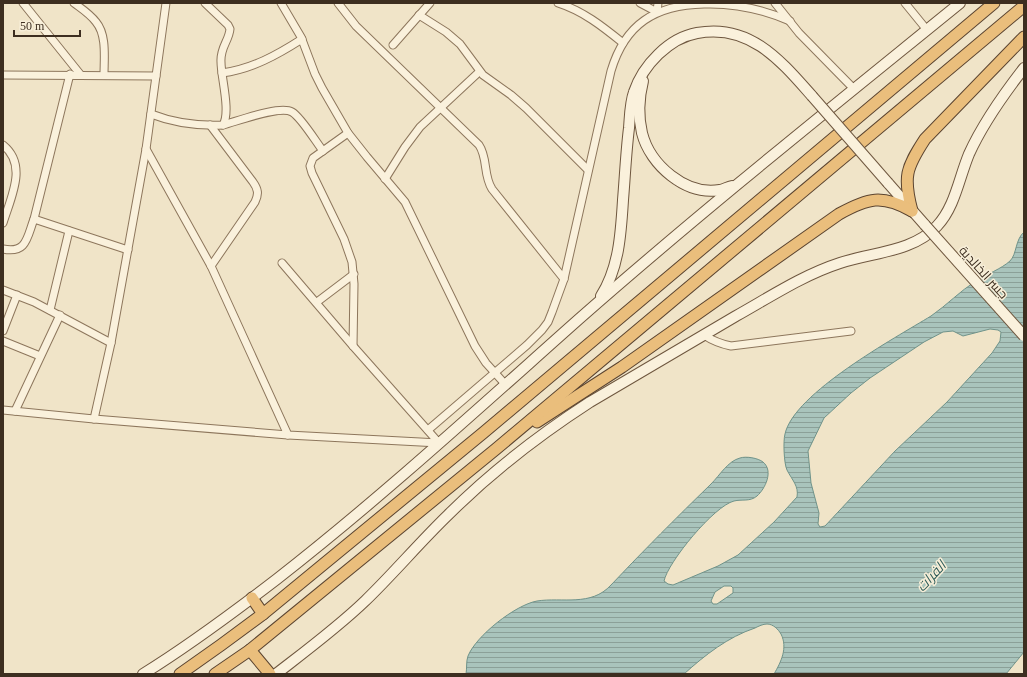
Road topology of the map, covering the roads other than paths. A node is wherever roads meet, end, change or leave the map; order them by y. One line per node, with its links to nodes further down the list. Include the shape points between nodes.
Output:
1 (23, 3): 29 (street)
2 (74, 3): 30 (street, via 95,21 101,30)
3 (166, 3): 31 (street)
4 (205, 3): 27 (street, via 230,29 221,53)
5 (281, 3): 21 (street)
6 (338, 3): 34 (street, via 356,26)
7 (430, 3): 17 (street)
8 (558, 3): 22 (street, via 581,12)
9 (640, 3): 16 (street)
10 (658, 3): 16 (street)
11 (776, 3): 18 (street)
12 (905, 3): 19 (street)
13 (958, 3): 19 (main road)
14 (994, 3): 75 (highway)
15 (1024, 6): 78 (highway)
16 (657, 12): 18 (street, via 692,4 725,4 758,9); 22 (street, via 638,25)
17 (419, 15): 23 (street); 26 (street, via 460,44)
18 (790, 21): 33 (street)
19 (927, 30): 33 (main road)
20 (1024, 37): 45 (highway, via 922,143 909,165 907,177 907,192)
21 (302, 39): 27 (street, via 254,65); 38 (street, via 315,74)
22 (623, 43): 42 (street, via 611,71)
23 (393, 45)
24 (1024, 68): 63 (main road, via 980,132 944,217 922,239 820,270)
25 (646, 71): 44 (main road, via 640,99 642,133 649,151 660,166 674,178 706,190 721,190); 45 (main road, جسر الخالدية, bridge, via 663,49 690,34 723,31 753,41 779,59); 58 (main road, جسر الخالدية, via 639,80 631,105 621,227 616,257 608,286)
26 (479, 72): 34 (street); 42 (street, via 526,108)
27 (222, 73): 37 (street, via 226,111)
28 (70, 74): 29 (street); 32 (street); 46 (street)
29 (80, 74): 30 (street)
30 (104, 75): 31 (street)
31 (156, 76): 35 (street)
32 (5, 77)
33 (854, 89): 44 (main road)
34 (440, 108): 43 (street, via 412,136); 54 (street, via 481,148 487,180 492,189)
35 (151, 114): 36 (street, via 182,123); 40 (street)
36 (210, 125): 37 (street); 52 (street, via 253,182 258,194)
37 (223, 125): 41 (street, via 287,110 296,115)
38 (348, 133): 41 (street); 43 (street)
39 (3, 145): 47 (street, via 15,159 17,173)
40 (146, 149): 50 (street); 52 (street)
41 (323, 151): 53 (street, via 311,162 310,170 348,250)
42 (588, 170): 54 (street)
43 (385, 179): 69 (street, via 405,202 475,346)
44 (739, 183): 58 (main road)
45 (912, 211): 64 (main road, جسر الخالدية, bridge); 78 (highway, via 893,202 881,200 867,201 839,214 622,367)
46 (34, 219): 48 (street); 49 (street, via 22,247 13,251)
47 (3, 223)
48 (69, 231): 50 (street); 59 (street)
49 (3, 249)
50 (128, 250): 66 (street)
51 (282, 262): 57 (street)
52 (211, 266): 76 (street)
53 (354, 274): 57 (street); 67 (street)
54 (564, 278): 69 (street, via 552,312 542,330)
55 (3, 290): 56 (street)
56 (17, 295): 59 (street); 62 (street)
57 (317, 302): 67 (street)
58 (590, 309): 70 (main road)
59 (50, 310): 60 (street)
60 (60, 315): 66 (street); 68 (street)
61 (851, 330): 63 (street, via 731,346 712,341)
62 (3, 331)
63 (704, 335): 86 (main road, via 590,402 530,443 447,516 364,602)
64 (1024, 336)
65 (3, 341): 68 (street)
66 (111, 343): 73 (street)
67 (353, 346): 74 (street)
68 (40, 356): 72 (street)
69 (494, 372): 70 (street); 74 (street)
70 (505, 384): 77 (main road)
71 (3, 410): 72 (street)
72 (15, 411): 73 (street)
73 (94, 419): 76 (street)
74 (428, 430): 77 (street)
75 (483, 433): 78 (highway); 80 (highway)
76 (288, 435): 77 (street)
77 (439, 443): 79 (main road, via 350,521)
78 (496, 449): 81 (highway)
79 (252, 598): 80 (highway); 82 (main road, via 210,630)
80 (263, 614): 83 (highway)
81 (250, 650): 84 (highway); 85 (highway)
82 (143, 674)
83 (180, 674)
84 (215, 674)
85 (270, 674)
86 (276, 674)

